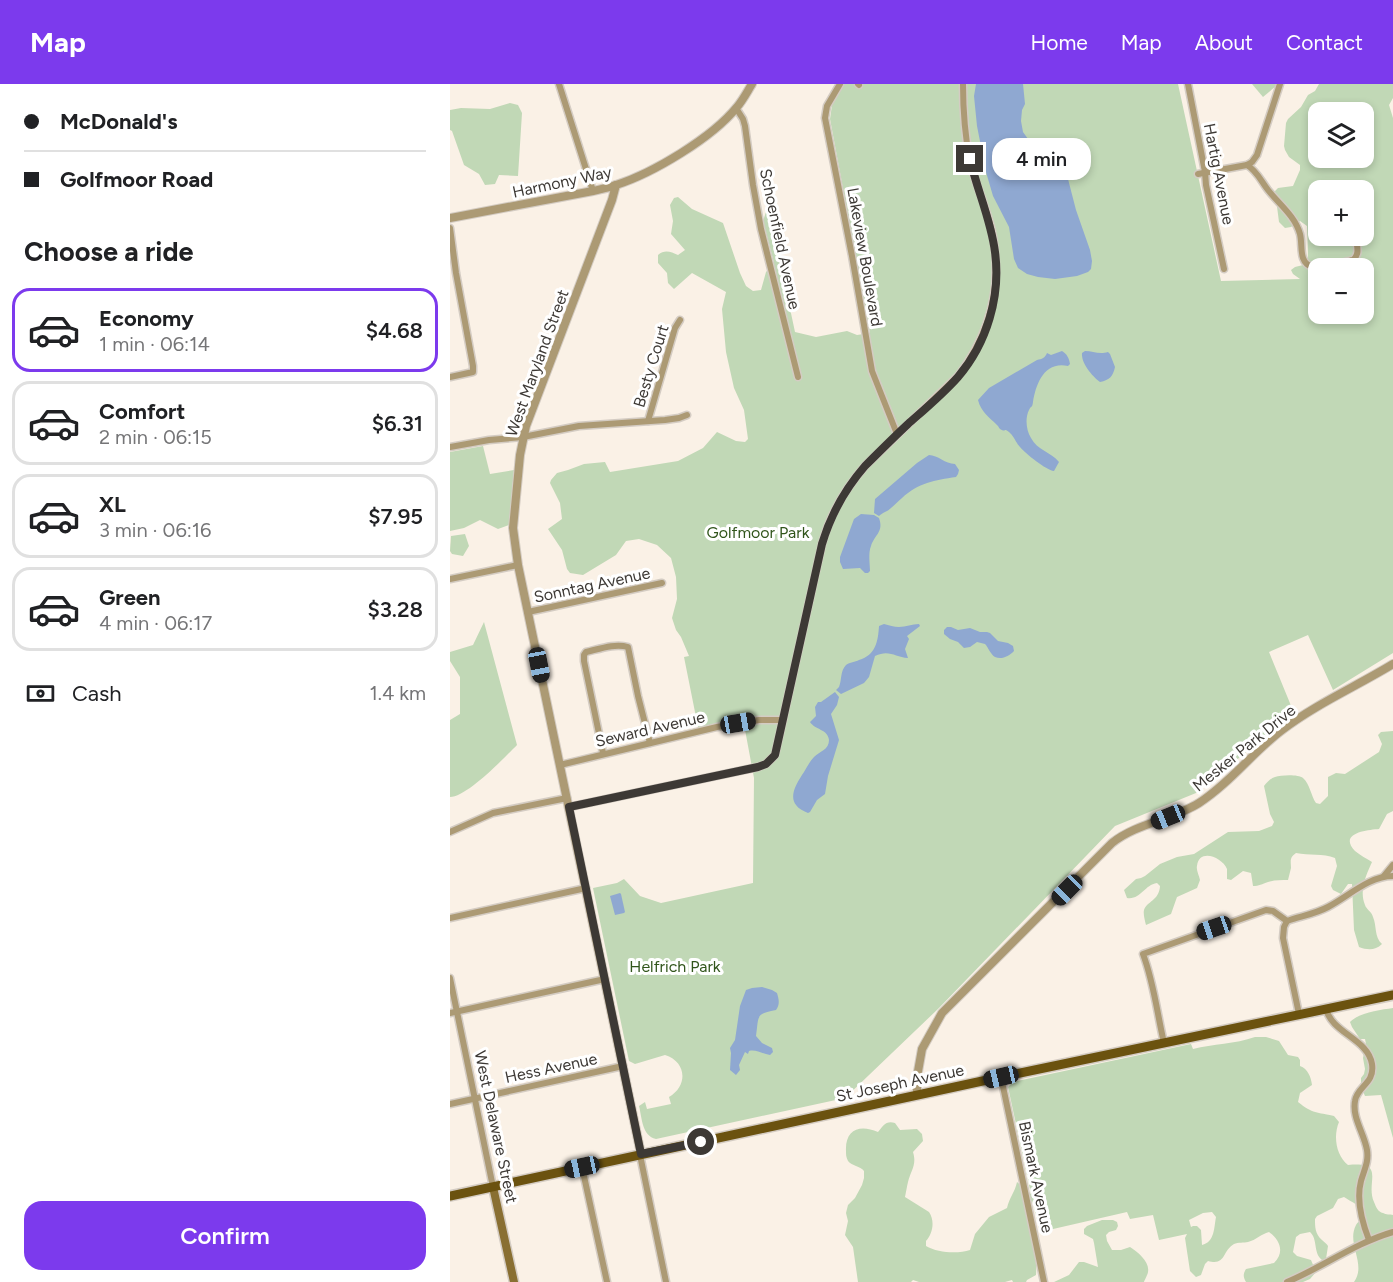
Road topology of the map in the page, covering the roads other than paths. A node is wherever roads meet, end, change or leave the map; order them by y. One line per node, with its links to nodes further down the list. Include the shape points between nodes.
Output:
1 (559, 84): 11 (street)
2 (752, 84): 7 (street, Harmony Way)
3 (840, 84): 21 (street, Lakeview Boulevard, via 825,118 872,371)
4 (963, 84): 21 (street, via 970,159 996,254 995,291 988,322 970,361 951,385)
5 (1188, 84): 9 (street, Hartig Avenue)
6 (1281, 84): 8 (street, via 1257,155)
7 (736, 108): 10 (street, Harmony Way, via 691,147); 18 (street, Schoenfield Avenue, via 745,126 761,229)
8 (1247, 165): 9 (street); 14 (street, via 1255,170 1296,225 1302,258 1308,266 1318,268 1353,260)
9 (1201, 173): 15 (street, Hartig Avenue)
10 (616, 185): 11 (street, Harmony Way); 22 (street, West Maryland Street)
11 (593, 191): 12 (street, Harmony Way)
12 (450, 218)
13 (450, 228): 17 (street, via 473,371)
14 (1357, 246)
15 (1224, 269)
16 (680, 320): 20 (street, Besty Court)
17 (450, 377)
18 (798, 377)
19 (687, 415): 20 (street)
20 (648, 421): 22 (street, via 579,426)
21 (897, 434): 29 (street, via 852,481 834,512 822,544)
22 (523, 437): 23 (street); 24 (street, West Maryland Street, via 513,528)
23 (450, 447)
24 (518, 565): 25 (street); 27 (street, West Maryland Street)
25 (450, 579)
26 (662, 583): 27 (street, Sonntag Avenue)
27 (528, 612): 32 (street, West Maryland Street)
28 (1393, 664): 51 (street, Mesker Park Drive, via 1291,724 1200,803 1112,843 942,1013 922,1049)
29 (783, 720): 30 (street, Seward Avenue, via 749,721); 34 (street, via 775,755 766,764)
30 (650, 743): 31 (street, Seward Avenue); 31 (street, via 628,647 586,652 584,661)
31 (603, 753): 32 (street, Seward Avenue)
32 (560, 765): 33 (street, West Maryland Street)
33 (567, 798): 34 (street, West Maryland Street); 35 (street, via 493,813)
34 (569, 807): 39 (street, West Maryland Street)
35 (450, 832)
36 (1393, 865): 37 (street)
37 (1384, 876): 38 (street); 41 (street, via 1328,907)
38 (1393, 876)
39 (586, 888): 40 (street); 43 (street, West Maryland Street)
40 (450, 918)
41 (1287, 921): 47 (street, via 1282,938); 48 (street, via 1266,910 1143,954)
42 (450, 978): 46 (street, West Delaware Street)
43 (604, 979): 46 (street); 49 (street, West Maryland Street)
44 (1393, 995): 45 (main road, St Joseph Avenue)
45 (1326, 1009): 47 (main road, St Joseph Avenue); 59 (street, via 1330,1019 1364,1048 1372,1064 1371,1078 1355,1101 1368,1158 1360,1188)
46 (453, 1012): 52 (street, West Delaware Street)
47 (1299, 1014): 48 (main road, St Joseph Avenue)
48 (1164, 1042): 50 (main road, St Joseph Avenue)
49 (623, 1066): 52 (street, Hess Avenue); 54 (street, West Maryland Street)
50 (1001, 1077): 51 (main road, St Joseph Avenue); 63 (street, Bismark Avenue)
51 (917, 1095): 54 (main road, St Joseph Avenue)
52 (474, 1098): 53 (street, Hess Avenue); 56 (street, West Delaware Street)
53 (450, 1104)
54 (640, 1155): 55 (main road, St Joseph Avenue); 62 (street, West Maryland Street)
55 (582, 1167): 56 (main road, St Joseph Avenue); 61 (street)
56 (493, 1187): 57 (main road, St Joseph Avenue); 60 (main road, West Delaware Street)
57 (450, 1196)
58 (1393, 1232): 59 (street)
59 (1368, 1240): 64 (street)
60 (514, 1282)
61 (607, 1282)
62 (666, 1282)
63 (1044, 1282)
64 (1287, 1282)

